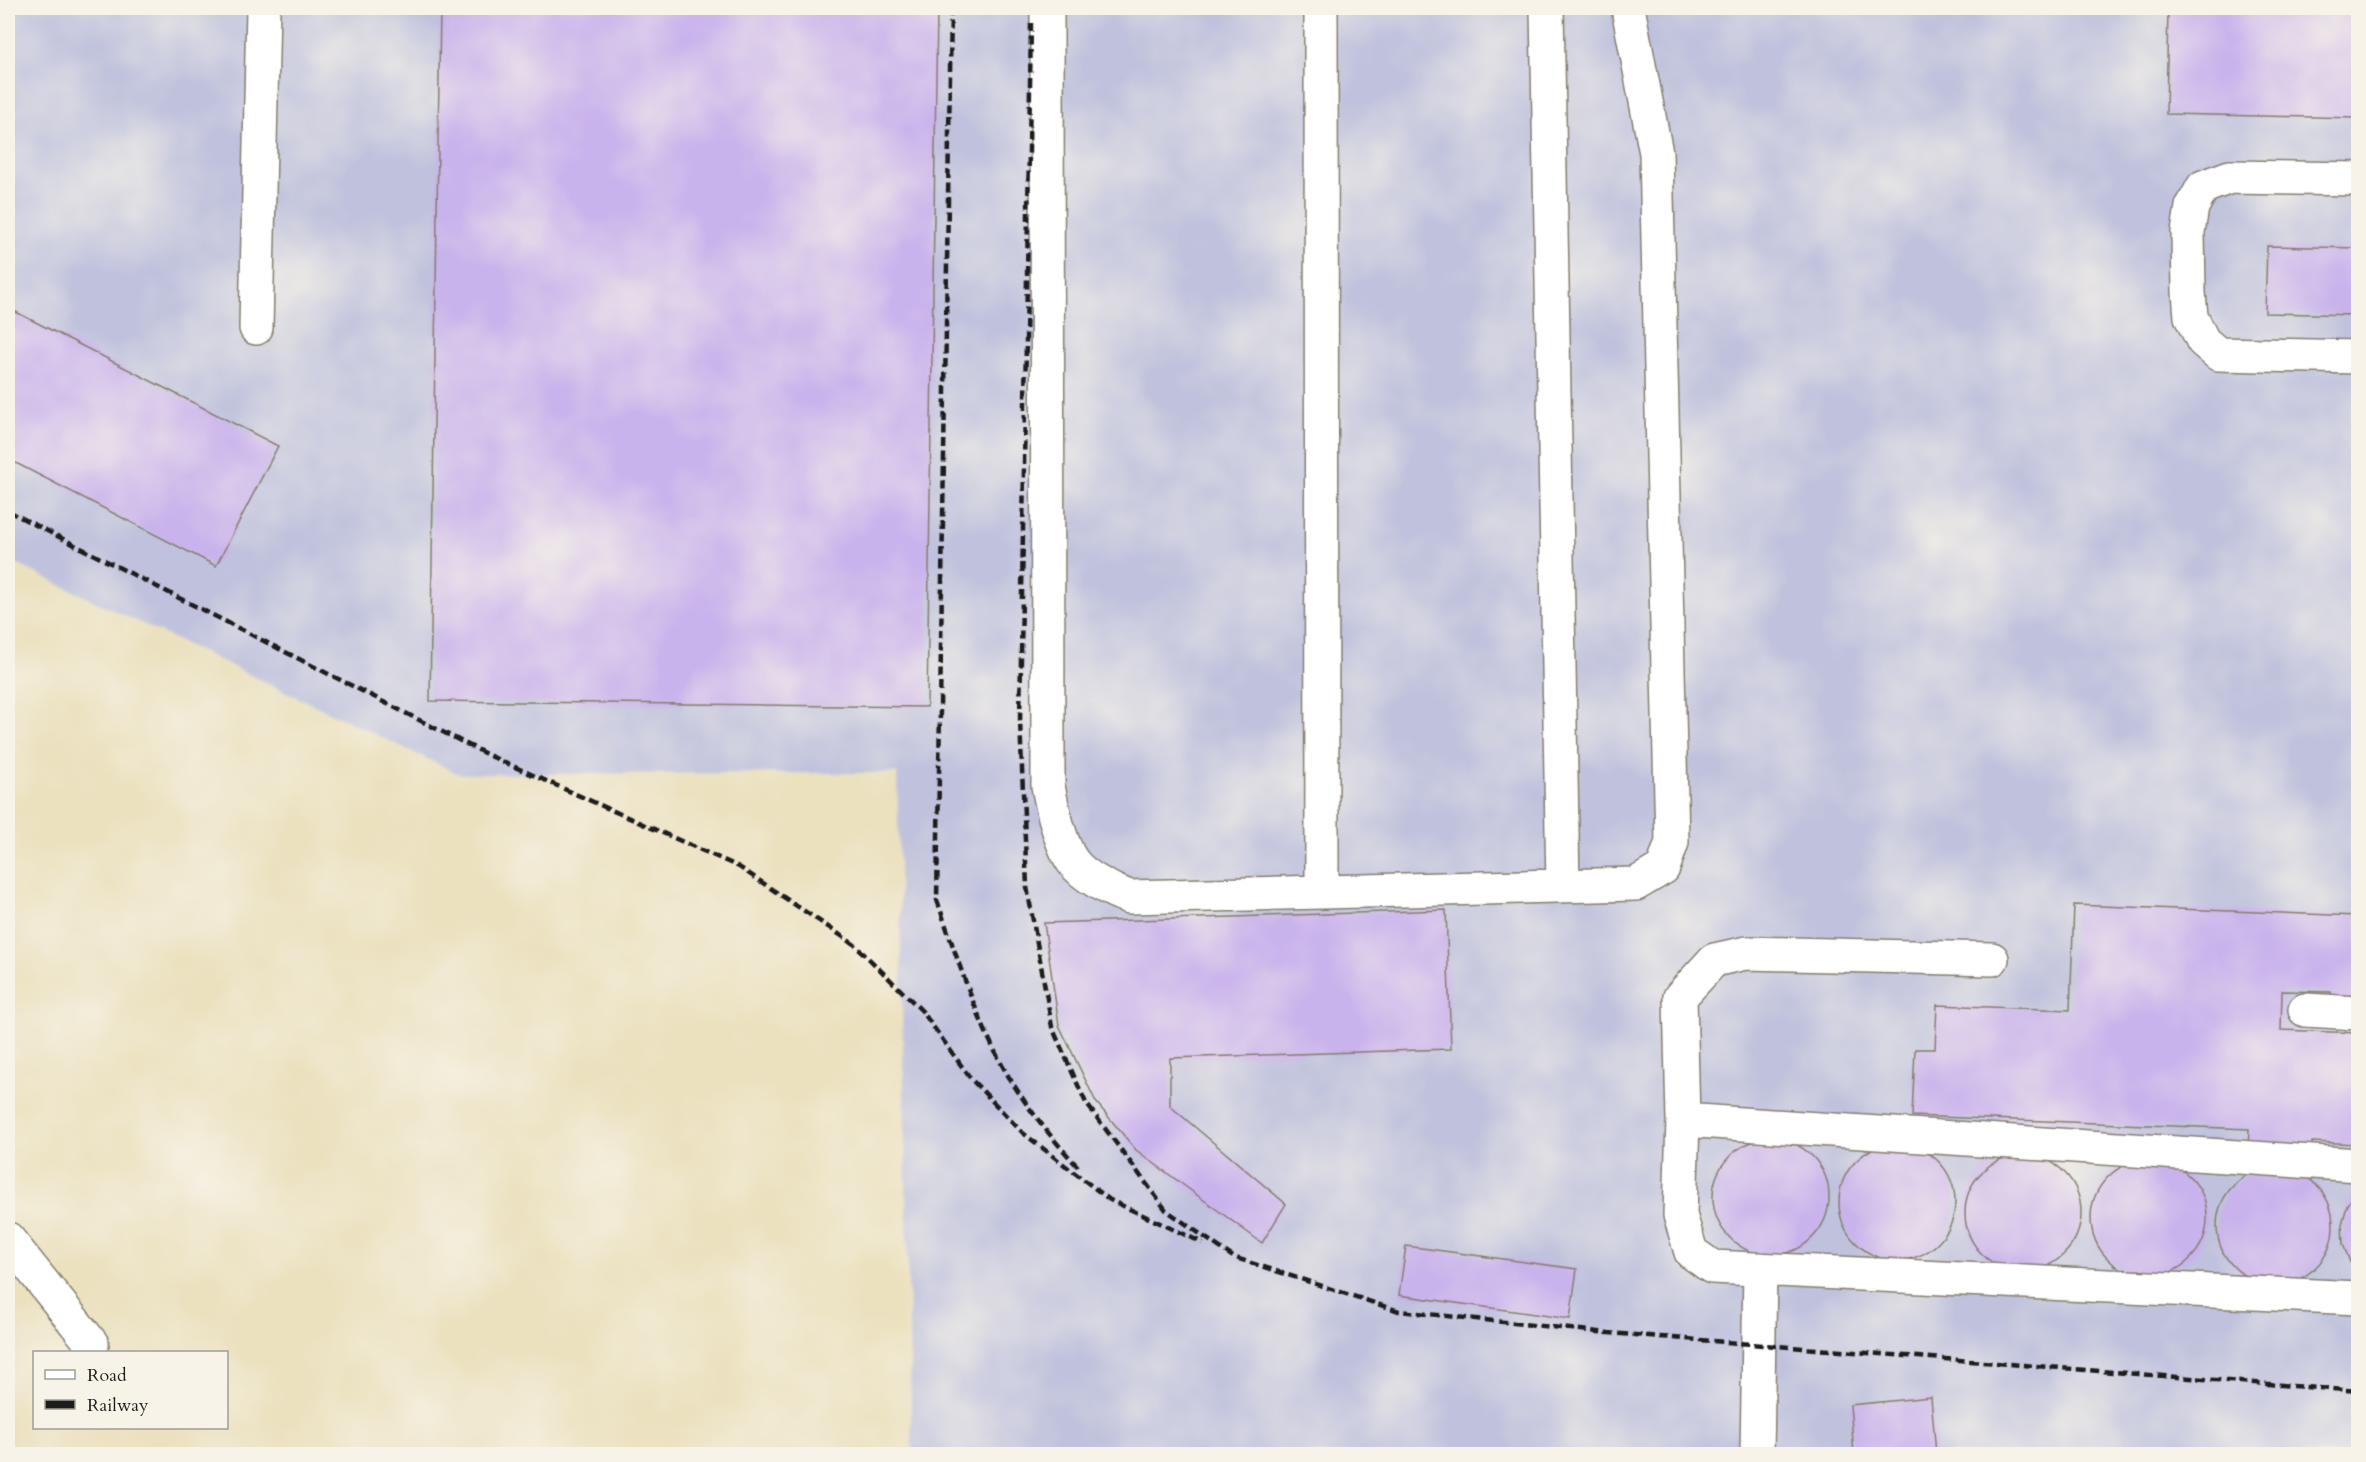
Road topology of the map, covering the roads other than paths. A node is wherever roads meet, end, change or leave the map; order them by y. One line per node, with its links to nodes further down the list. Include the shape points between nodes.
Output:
1 (263, 8): 7 (lane)
2 (1047, 8): 10 (lane, via 1048,786 1056,824 1073,862 1107,888 1129,897)
3 (1321, 8): 10 (lane)
4 (1547, 8): 9 (lane)
5 (1628, 8): 9 (lane, via 1656,153 1672,842 1663,868 1636,884)
6 (2358, 179): 8 (lane, via 2230,177 2203,187 2192,207 2188,232 2191,317 2203,341 2218,354)
7 (256, 328)
8 (2358, 357)
9 (1563, 886): 10 (lane)
10 (1322, 892)
11 (1992, 959): 14 (lane, via 1746,953 1714,960 1680,997)
12 (2306, 1010): 13 (lane)
13 (2358, 1013)
14 (1683, 1120): 15 (lane); 17 (lane, via 1680,1215 1691,1252 1712,1267)
15 (2358, 1165)
16 (8, 1239): 19 (lane)
17 (1760, 1269): 18 (lane); 20 (lane)
18 (2358, 1298)
19 (92, 1344)
20 (1757, 1455)

